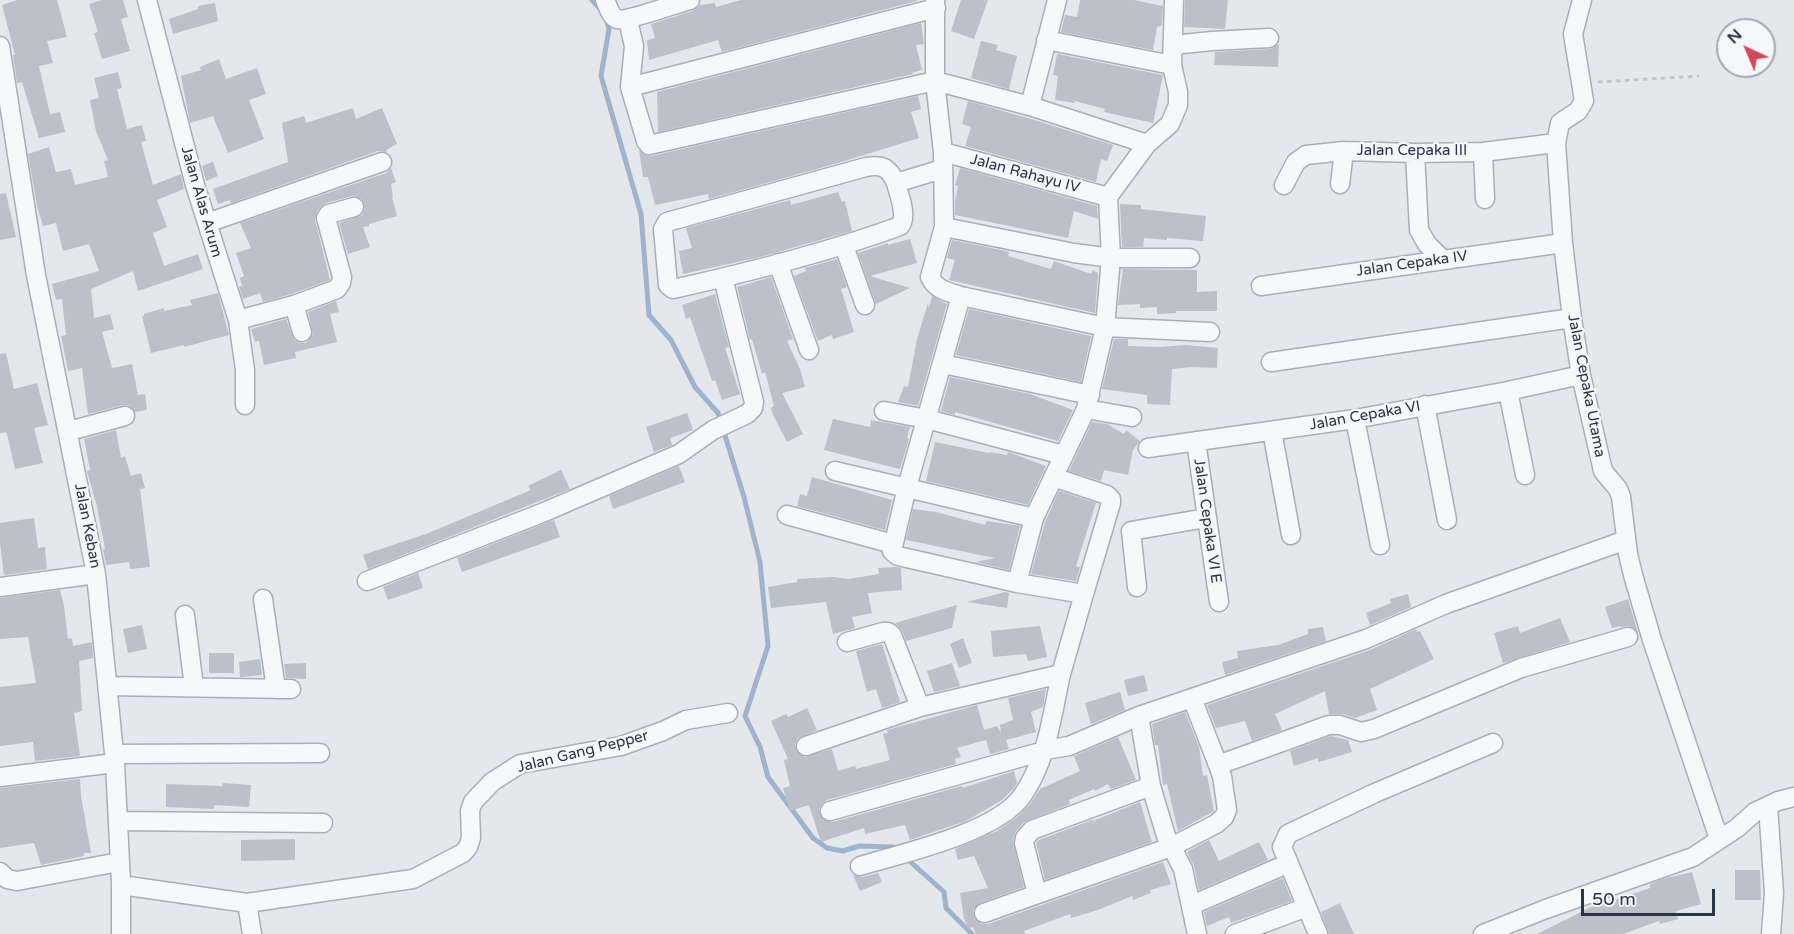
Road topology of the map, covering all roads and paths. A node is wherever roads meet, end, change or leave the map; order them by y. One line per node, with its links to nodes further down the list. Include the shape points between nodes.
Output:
1 (147, 0): 33 (street, Jalan Alas Arum)
2 (605, 0): 9 (street, via 611,15)
3 (690, 0): 8 (street)
4 (1057, 0): 11 (street)
5 (1582, 0): 17 (street, via 1573,34)
6 (1170, 1): 12 (street)
7 (935, 4): 16 (street); 18 (street)
8 (645, 6): 9 (street)
9 (628, 20): 18 (street, via 634,46)
10 (1269, 38): 12 (street)
11 (1047, 40): 14 (street); 19 (street)
12 (1173, 45): 14 (street)
13 (0, 46): 64 (street, Jalan Keban, via 36,275)
14 (1172, 65): 21 (street, via 1178,105 1164,131)
15 (1699, 76): 17 (path)
16 (935, 81): 18 (street, via 652,145 646,141); 19 (street); 25 (street)
17 (1581, 83): 20 (street, via 1582,107 1560,123)
18 (630, 87)
19 (1030, 106): 21 (street)
20 (1556, 142): 23 (street, Jalan Cepaka III); 35 (street, Jalan Cepaka Utama)
21 (1147, 144): 30 (street)
22 (1344, 151): 24 (street, Jalan Cepaka III); 28 (street, Jalan Cepaka III, via 1301,157); 29 (street)
23 (1483, 152): 24 (street, Jalan Cepaka III); 31 (street)
24 (1414, 153): 39 (street, via 1419,230 1426,244)
25 (942, 161): 27 (street); 30 (street, Jalan Rahayu IV); 34 (street)
26 (382, 162): 33 (street)
27 (897, 183): 36 (street, via 903,222 900,226); 41 (street, via 887,168 866,167 667,222 663,229 670,287)
28 (1284, 184)
29 (1340, 184)
30 (1108, 197): 37 (street)
31 (1485, 199)
32 (354, 207): 44 (street, via 329,213 326,218 342,277 338,289)
33 (207, 223): 47 (street, Jalan Alas Arum)
34 (944, 226): 37 (street); 43 (street, via 930,277 940,289)
35 (1563, 243): 39 (street, Jalan Cepaka IV); 46 (street, Jalan Cepaka Utama)
36 (844, 246): 40 (street); 45 (street)
37 (1111, 258): 38 (street); 48 (street)
38 (1190, 258)
39 (1443, 260): 42 (street, Jalan Cepaka IV)
40 (778, 263): 41 (street); 51 (street)
41 (723, 278): 82 (street, via 754,402 747,414 668,459)
42 (1261, 286)
43 (961, 296): 48 (street); 53 (street)
44 (294, 305): 47 (street); 50 (street)
45 (865, 305)
46 (1572, 318): 52 (street); 54 (street, Jalan Cepaka Utama)
47 (238, 320): 57 (street, Jalan Alas Arum)
48 (1105, 327): 49 (street); 56 (street)
49 (1210, 332)
50 (302, 333)
51 (809, 350)
52 (1271, 362)
53 (943, 364): 56 (street); 62 (street)
54 (1581, 375): 55 (street, Jalan Cepaka VI); 78 (street, Jalan Cepaka Utama, via 1603,471 1621,497)
55 (1508, 391): 58 (street, Jalan Cepaka VI); 70 (street)
56 (1088, 402): 61 (street); 68 (street)
57 (245, 405)
58 (1425, 405): 63 (street, Jalan Cepaka VI); 76 (street)
59 (884, 411): 62 (street)
60 (125, 416): 64 (street)
61 (1132, 417)
62 (927, 419): 68 (street); 72 (street)
63 (1355, 419): 65 (street, Jalan Cepaka VI); 80 (street)
64 (69, 431): 81 (street, Jalan Keban)
65 (1272, 431): 66 (street, Jalan Cepaka VI); 77 (street)
66 (1196, 441): 67 (street, Jalan Cepaka VI); 75 (street, Jalan Cepaka VI E)
67 (1148, 448)
68 (1063, 455): 71 (street)
69 (835, 471): 72 (street)
70 (1525, 475)
71 (1053, 477): 74 (street); 86 (street, via 1111,499)
72 (907, 487): 74 (street); 79 (street)
73 (787, 515): 79 (street)
74 (1034, 518): 83 (street)
75 (1206, 518): 85 (street, via 1131,531); 88 (street, Jalan Cepaka VI E)
76 (1447, 520)
77 (1291, 535)
78 (1626, 540): 95 (street, via 1446,604 1365,639); 112 (street, Jalan Cepaka Utama, via 1652,640)
79 (893, 544): 83 (street, via 892,551 898,556)
80 (1380, 545)
81 (96, 574): 84 (street); 93 (street, Jalan Keban)
82 (368, 581)
83 (1017, 583): 86 (street)
84 (0, 586)
85 (1137, 587)
86 (1084, 594): 92 (street)
87 (263, 599): 94 (street, via 284,689)
88 (1219, 602)
89 (185, 615): 94 (street)
90 (1629, 637): 104 (street, via 1521,668 1374,729 1361,732 1329,725)
91 (848, 642): 96 (street, via 883,632 892,635)
92 (1061, 674): 96 (street); 101 (street)
93 (108, 686): 94 (street); 103 (street, Jalan Keban)
94 (194, 687)
95 (1192, 698): 98 (street); 104 (street)
96 (920, 707): 100 (street)
97 (728, 713): 120 (street, Jalan Gang Pepper, via 686,720 621,746 520,764 492,782 473,802 471,838 463,853 413,879)
98 (1139, 716): 101 (street); 106 (street)
99 (1493, 743): 128 (street, via 1288,834 1282,848)
100 (806, 746)
101 (1055, 749): 109 (street); 115 (street, via 1022,797 994,819 942,841)
102 (320, 753): 103 (street)
103 (115, 759): 105 (street); 110 (street, Jalan Keban)
104 (1218, 765): 113 (street, via 1227,810 1224,817)
105 (0, 777)
106 (1151, 786): 113 (street); 119 (street, via 1032,830 1024,843)
107 (1794, 798): 108 (street)
108 (1768, 806): 112 (street); 130 (street, via 1774,893)
109 (830, 811)
110 (118, 821): 111 (street); 114 (street, Jalan Keban)
111 (323, 823)
112 (1719, 839): 129 (street, via 1693,857)
113 (1170, 846): 119 (street); 121 (street, via 1183,869)
114 (119, 862): 117 (street, via 17,881); 118 (street, Jalan Keban)
115 (860, 866)
116 (1280, 867): 121 (street)
117 (0, 872)
118 (121, 883): 120 (street); 124 (street, Jalan Keban)
119 (1036, 894): 123 (street)
120 (247, 903): 125 (street)
121 (1192, 905): 126 (street)
122 (1299, 910): 127 (street)
123 (984, 913)
124 (121, 934)
125 (252, 934)
126 (1197, 934)
127 (1235, 934)
128 (1318, 934)
129 (1483, 934)
130 (1770, 934)

